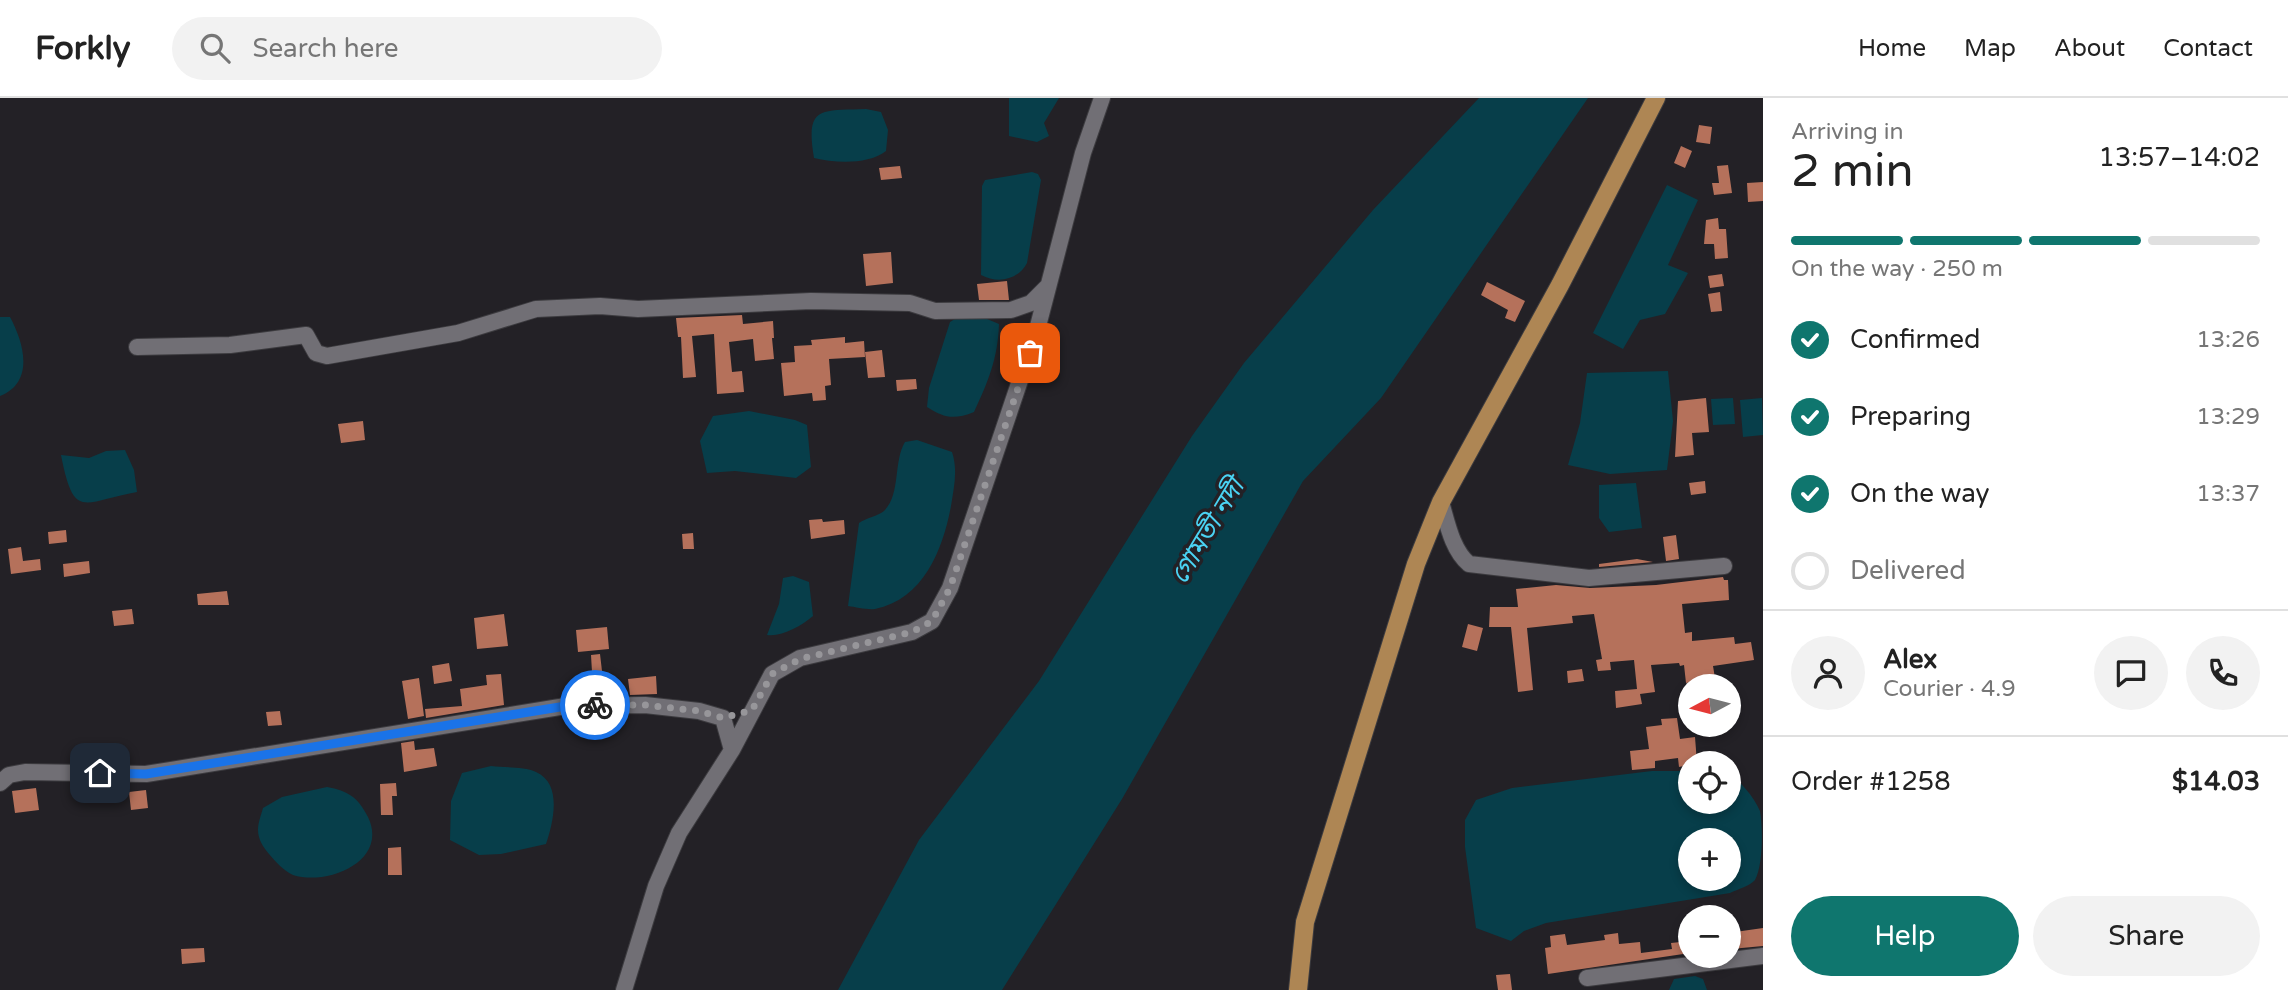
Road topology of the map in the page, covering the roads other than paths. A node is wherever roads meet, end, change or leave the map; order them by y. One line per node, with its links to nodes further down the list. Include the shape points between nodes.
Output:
1 (1102, 98): 3 (street)
2 (1656, 98): 5 (main road)
3 (1048, 286): 4 (street, via 1031,303 1011,310 935,311 911,303 811,301 536,309 458,333 327,356 316,353 306,335 230,345); 7 (street, via 962,554 932,621 912,632 800,659 772,674)
4 (137, 347)
5 (1441, 502): 6 (street, via 1462,558 1469,564 1589,578); 14 (main road, via 1416,564 1305,922)
6 (1724, 566)
7 (752, 710): 8 (street); 9 (street)
8 (723, 718): 9 (street); 10 (street, via 645,705 566,706 146,774 25,772 9,775)
9 (732, 750): 13 (street, via 679,833 656,886)
10 (0, 783)
11 (1763, 956): 12 (street)
12 (1587, 978)
13 (624, 990)
14 (1298, 990)

